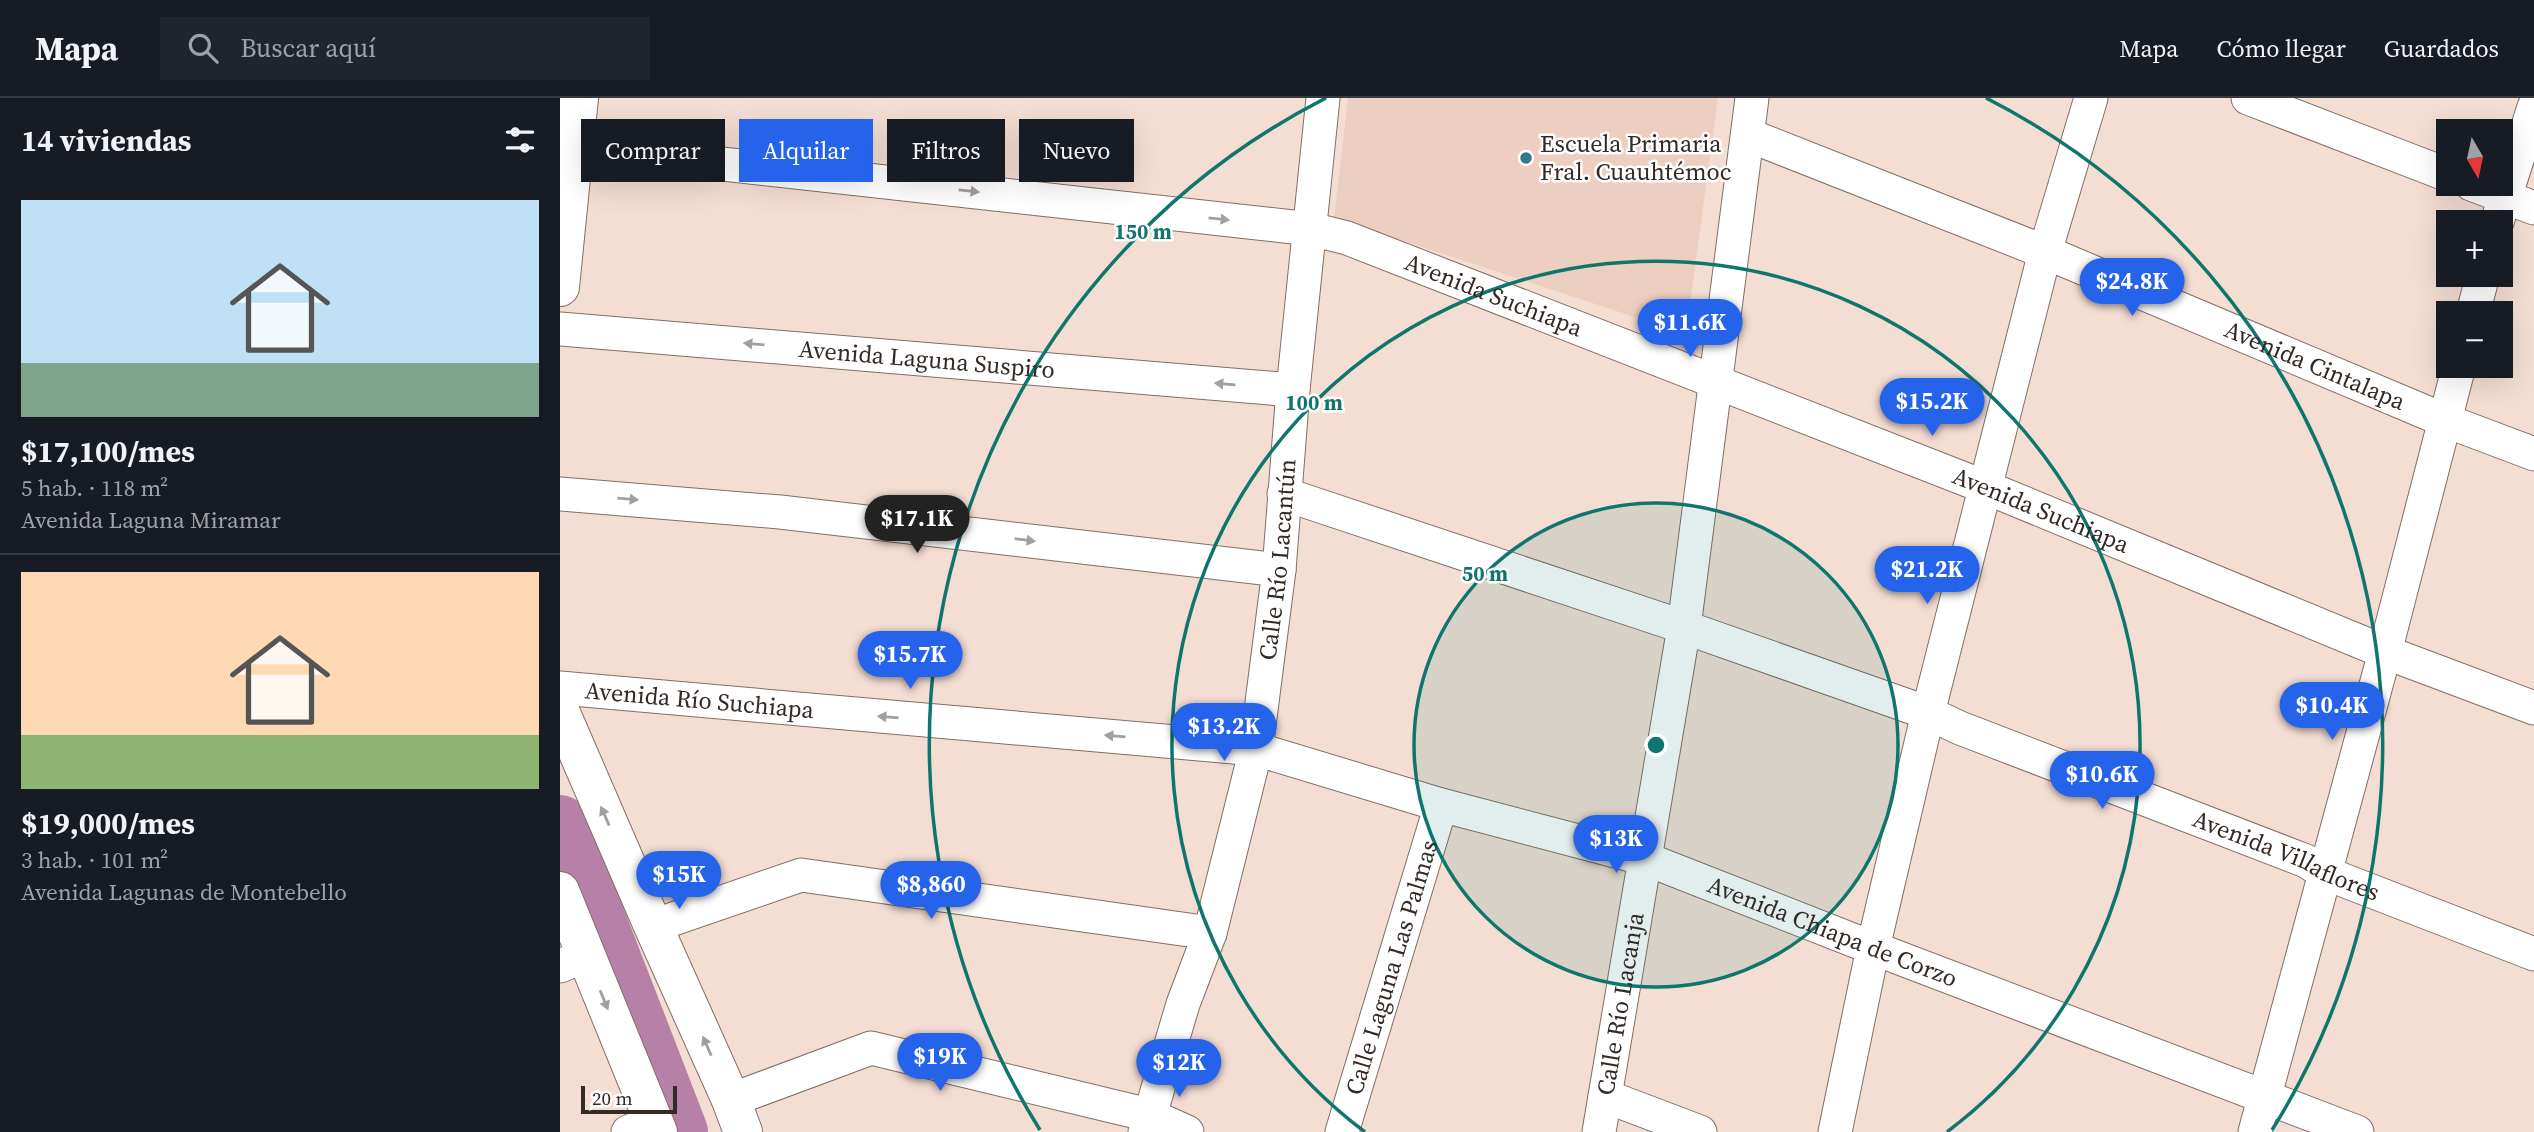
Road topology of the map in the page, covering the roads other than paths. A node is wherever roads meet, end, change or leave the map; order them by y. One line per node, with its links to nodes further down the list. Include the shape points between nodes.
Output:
1 (579, 98): 8 (street)
2 (1323, 98): 12 (street, Calle Río Lacantún)
3 (1752, 98): 7 (street, Calle Río Lacanja)
4 (2091, 98): 13 (street)
5 (2248, 98): 9 (street)
6 (2534, 107): 11 (street)
7 (1748, 135): 13 (street, Avenida Cintalapa); 17 (street, Calle Río Lacanja)
8 (567, 146): 12 (street, Avenida Suchiapa, one-way to 12); 14 (street)
9 (2436, 170)
10 (2491, 196): 11 (street)
11 (2512, 209)
12 (1311, 229): 17 (street, Avenida Suchiapa, via 1347,238); 18 (street, Calle Río Lacantún)
13 (2045, 252): 19 (street, Avenida Cintalapa); 21 (street)
14 (560, 287)
15 (560, 329): 18 (street, Avenida Laguna Suspiro, one-way to 15)
16 (2456, 378): 19 (street)
17 (1714, 383): 21 (street, Avenida Suchiapa); 25 (street, Calle Río Lacanja)
18 (1293, 390): 23 (street, Calle Río Lacantún)
19 (2444, 420): 20 (street, Avenida Cintalapa); 26 (street)
20 (2534, 454)
21 (1985, 487): 26 (street, Avenida Suchiapa); 30 (street)
22 (560, 494): 24 (street, one-way to 24, via 780,512)
23 (1284, 494): 24 (street, Calle Río Lacantún); 25 (street, Avenida Villaflores)
24 (1279, 570): 31 (street, Calle Río Lacantún)
25 (1684, 627): 30 (street, Avenida Villaflores); 33 (street, Calle Río Lacanja)
26 (2385, 652): 28 (street, Avenida Suchiapa); 34 (street)
27 (560, 688): 31 (street, Avenida Río Suchiapa, one-way to 27)
28 (2534, 708)
29 (560, 711): 36 (street, one-way to 29)
30 (1928, 713): 34 (street, Avenida Villaflores, via 2306,861); 38 (street)
31 (1256, 749): 32 (street, Avenida Chiapa de Corzo); 37 (street, Calle Río Lacantún)
32 (1441, 805): 33 (street, Avenida Chiapa de Corzo); 47 (street, Calle Laguna Las Palmas)
33 (1646, 859): 38 (street, Avenida Chiapa de Corzo); 41 (street, Calle Río Lacanja)
34 (2325, 873): 39 (street, Avenida Villaflores); 42 (street)
35 (560, 891): 40 (street)
36 (653, 926): 37 (street, via 801,875); 43 (street, one-way to 36)
37 (1210, 933): 44 (street, Calle Río Lacantún)
38 (1872, 948): 42 (street, Avenida Chiapa de Corzo); 50 (street)
39 (2534, 954)
40 (573, 960): 45 (street, one-way to 45)
41 (1605, 1096): 48 (street, Calle Río Lacanja); 49 (street)
42 (2264, 1098): 51 (street); 52 (street, Avenida Chiapa de Corzo)
43 (737, 1116): 44 (street, via 871,1048)
44 (1147, 1124): 46 (street)
45 (647, 1128)
46 (1186, 1132)
47 (1342, 1132)
48 (1599, 1132)
49 (1700, 1132)
50 (1835, 1132)
51 (2255, 1132)
52 (2357, 1132)

